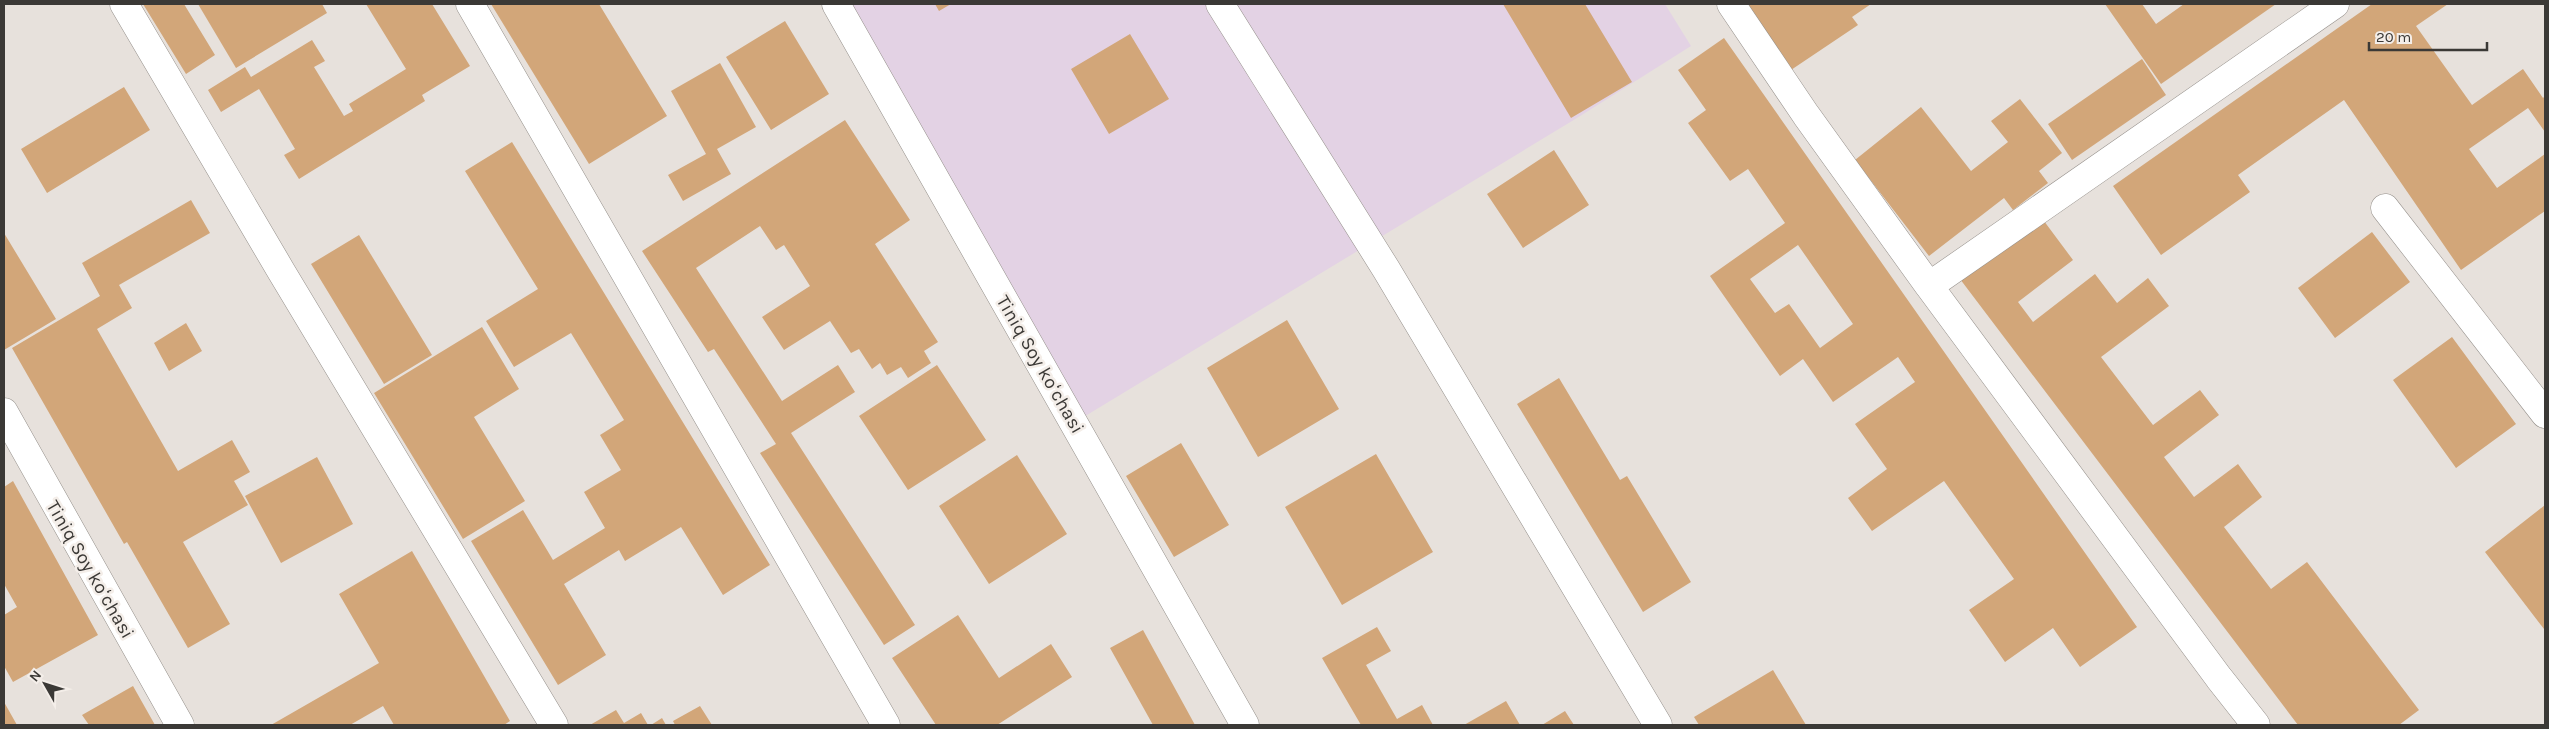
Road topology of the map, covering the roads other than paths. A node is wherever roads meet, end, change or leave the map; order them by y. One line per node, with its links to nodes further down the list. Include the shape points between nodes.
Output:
1 (124, 4): 12 (street)
2 (470, 4): 13 (street)
3 (836, 4): 14 (street, Tiniq Soy koʻchasi)
4 (1220, 4): 15 (street, via 1386,269)
5 (1731, 4): 8 (street)
6 (2335, 4): 8 (street)
7 (2385, 208): 10 (street)
8 (1929, 286): 16 (street)
9 (4, 412): 11 (street, Tiniq Soy koʻchasi)
10 (2545, 414)
11 (180, 725)
12 (554, 725)
13 (886, 725)
14 (1245, 725)
15 (1658, 725)
16 (2256, 725)

